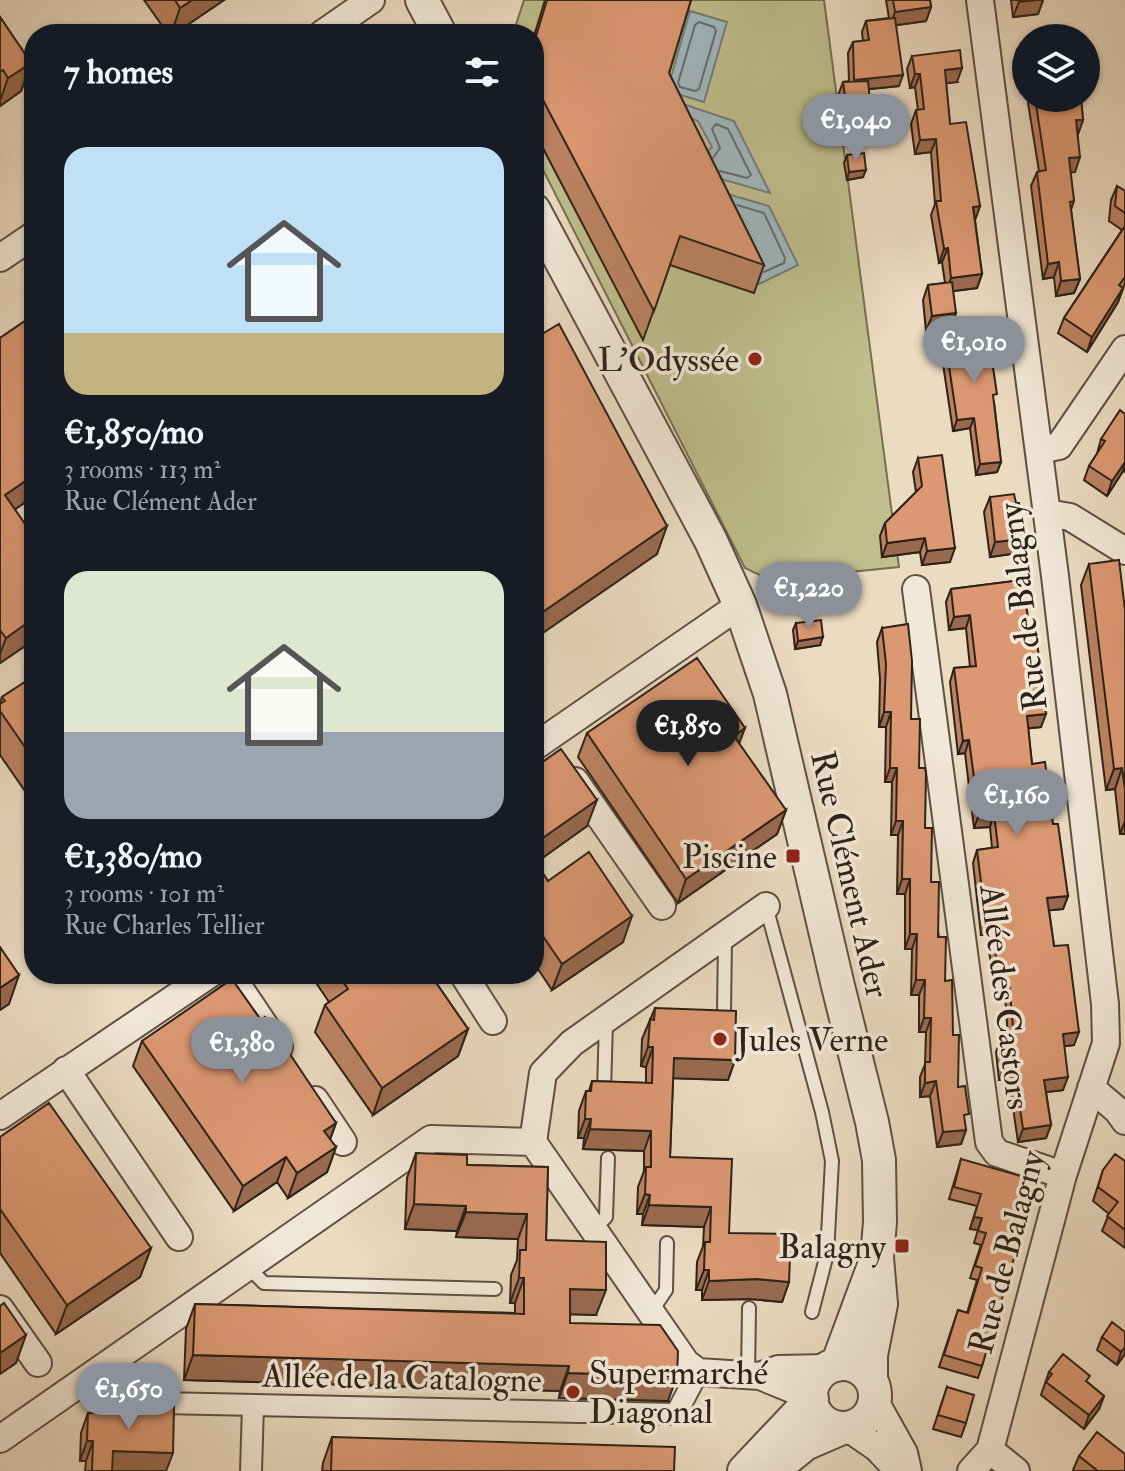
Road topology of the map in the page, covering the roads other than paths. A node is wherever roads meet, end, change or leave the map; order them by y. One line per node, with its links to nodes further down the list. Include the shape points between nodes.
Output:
1 (371, 0): 4 (street)
2 (422, 0): 5 (street)
3 (980, 0): 10 (street, Rue de Balagny)
4 (336, 24)
5 (435, 24)
6 (544, 229): 14 (street, Rue Clément Ader)
7 (24, 242): 8 (street)
8 (0, 258)
9 (1125, 349): 10 (street, via 1059,446)
10 (1039, 450): 11 (street, Rue de Balagny)
11 (1047, 513): 12 (street, via 1070,517); 27 (street, Rue de Balagny, via 1105,1004 1106,1043)
12 (1125, 551)
13 (916, 589): 34 (street, Allée des Castors, via 989,1142 997,1153)
14 (740, 605): 15 (street); 38 (street, Rue Clément Ader, via 770,694 872,1122 881,1191)
15 (544, 740)
16 (544, 748): 17 (street)
17 (662, 906)
18 (766, 906): 19 (street); 44 (lane, via 832,1161 827,1254)
19 (725, 935): 23 (lane); 24 (street)
20 (195, 984): 26 (street)
21 (237, 984): 31 (street)
22 (469, 984): 25 (street)
23 (724, 1011)
24 (606, 1019): 28 (lane); 32 (street, via 543,1073)
25 (493, 1021)
26 (66, 1070): 29 (street); 36 (street)
27 (1091, 1088): 30 (street); 34 (street, Rue de Balagny)
28 (604, 1091)
29 (0, 1116)
30 (1125, 1121)
31 (343, 1142)
32 (533, 1142): 35 (street); 39 (street, via 431,1139)
33 (608, 1158): 35 (lane, via 606,1217)
34 (1063, 1175): 55 (street, Rue de Balagny)
35 (593, 1230): 43 (street)
36 (179, 1237)
37 (667, 1243): 43 (lane, via 666,1290)
38 (877, 1258): 46 (street, Rue Clément Ader); 50 (street, Rue Clément Ader, via 881,1304 871,1355)
39 (248, 1267): 40 (lane, via 264,1283); 48 (street)
40 (495, 1289)
41 (749, 1308): 49 (lane)
42 (0, 1309): 45 (street)
43 (651, 1312): 47 (street)
44 (812, 1312)
45 (38, 1363)
46 (832, 1366): 49 (street); 50 (street, via 853,1365); 51 (street, via 815,1380)
47 (698, 1372): 49 (street); 52 (street, Allée de la Catalogne, via 676,1414)
48 (93, 1374): 52 (street, Allée de la Catalogne, via 114,1402); 54 (street)
49 (754, 1376): 51 (street)
50 (873, 1390): 53 (street, via 869,1416); 59 (street, via 904,1453)
51 (811, 1398): 53 (street, via 818,1416); 57 (street)
52 (253, 1405): 56 (street)
53 (845, 1428): 58 (street, via 805,1444); 59 (street)
54 (0, 1439)
55 (990, 1450): 60 (street, Rue de Balagny); 61 (street)
56 (251, 1471)
57 (744, 1471)
58 (772, 1471)
59 (906, 1471)
60 (971, 1471)
61 (1016, 1471)

